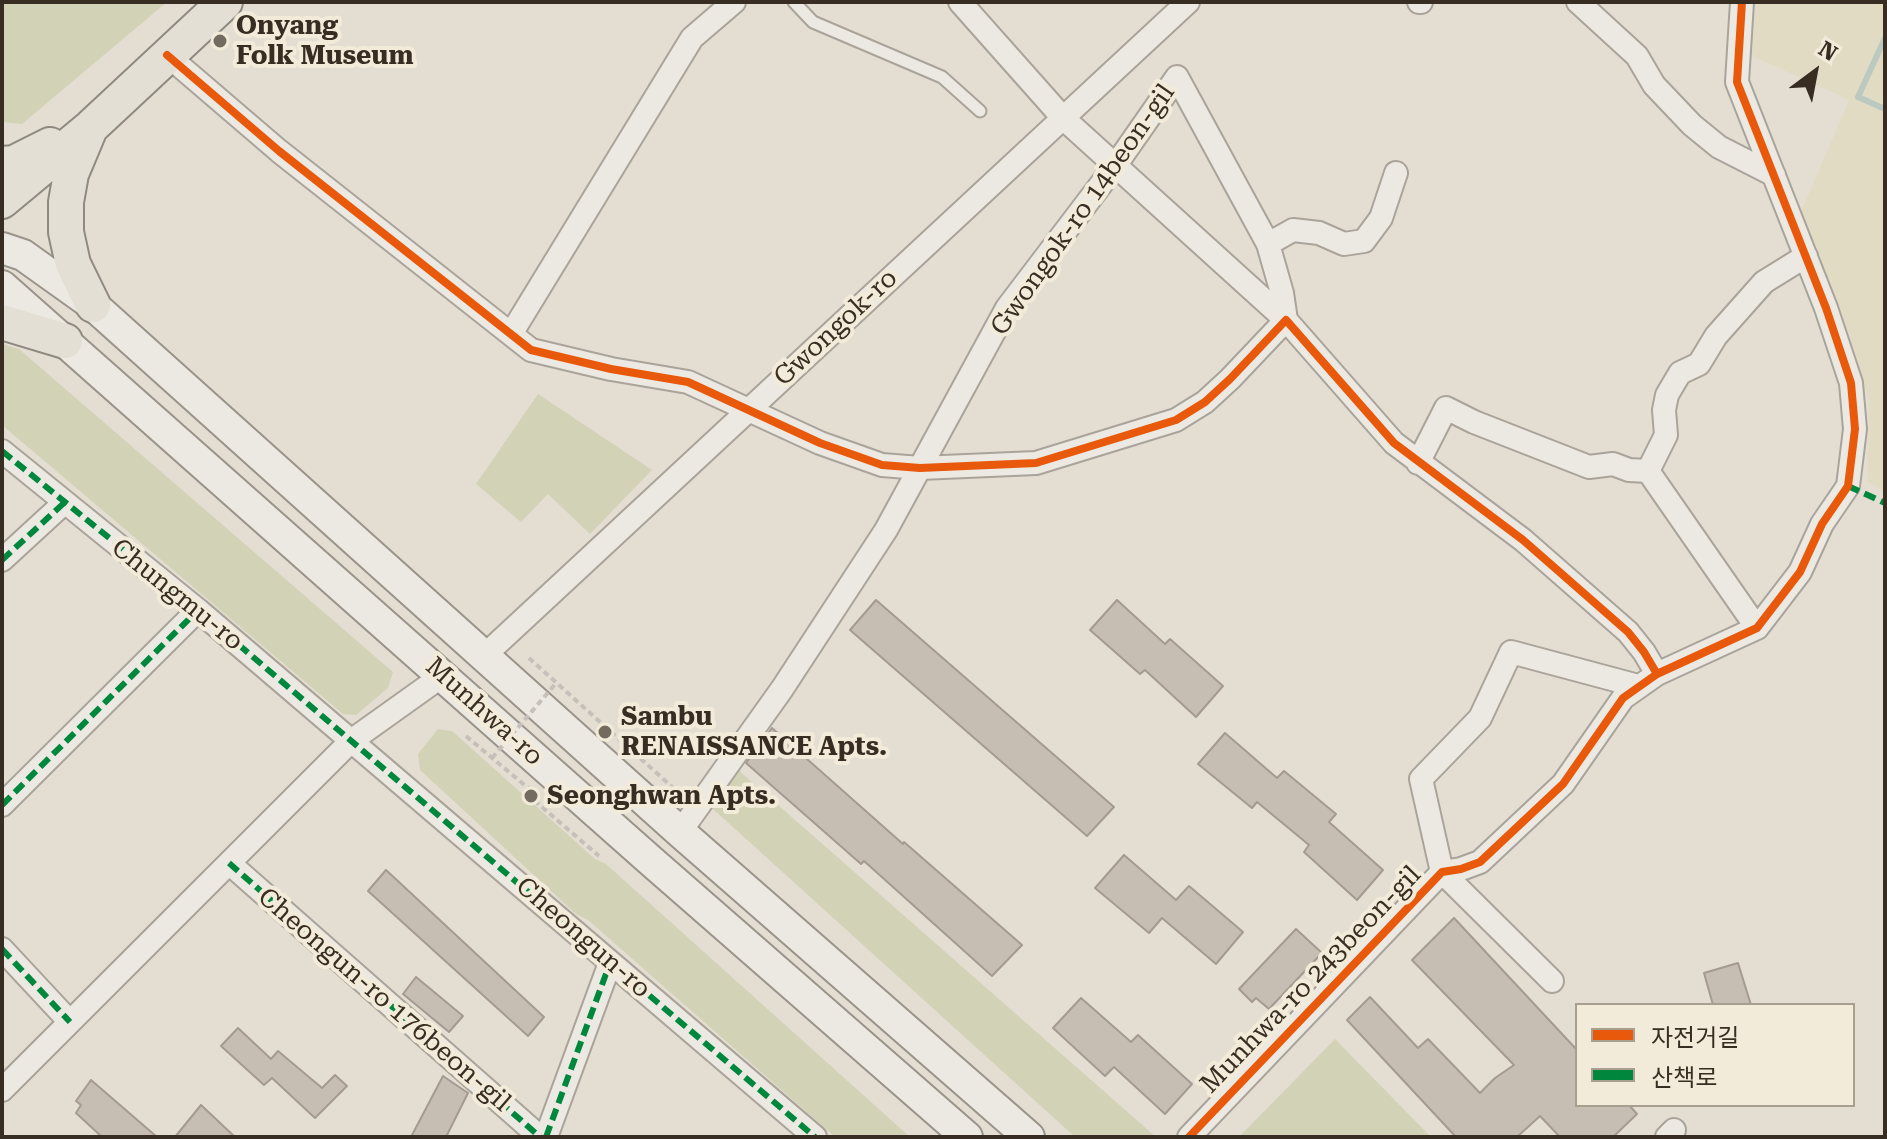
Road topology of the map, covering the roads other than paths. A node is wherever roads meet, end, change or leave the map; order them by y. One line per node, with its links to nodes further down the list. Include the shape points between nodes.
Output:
1 (225, 2): 8 (main road)
2 (734, 2): 24 (street, via 692,38)
3 (794, 2): 9 (lane, via 813,22 942,77)
4 (960, 2): 10 (street)
5 (1188, 2): 10 (street, Gwongok-ro)
6 (1578, 2): 15 (street, via 1637,56 1654,85 1692,125 1719,147)
7 (1742, 2): 15 (street, Munhwa-ro 243beon-gil, via 1737,82)
8 (167, 55): 11 (main road); 24 (street, via 279,151)
9 (980, 111)
10 (1063, 118): 13 (street); 26 (street, Gwongok-ro)
11 (91, 127): 12 (main road); 16 (main road); 21 (main road, via 71,174 66,232 73,264)
12 (2, 164)
13 (1115, 166): 17 (street, Gwongok-ro 14beon-gil, via 1177,77); 22 (street); 29 (street, Gwongok-ro 14beon-gil, via 1007,308)
14 (1396, 173): 17 (street, via 1381,218 1364,241 1344,244 1293,230)
15 (1774, 175): 19 (street, Munhwa-ro 243beon-gil)
16 (2, 201)
17 (1268, 244): 22 (street, Gwongok-ro 14beon-gil)
18 (2, 248): 21 (main road, Munhwa-ro, via 23,255)
19 (1806, 256): 30 (street, via 1764,282 1716,336 1699,364 1680,373 1667,395 1666,435); 34 (street, Munhwa-ro 243beon-gil, via 1851,383 1855,429 1848,486 1822,524 1800,572)
20 (2, 286): 25 (main road, Munhwa-ro)
21 (93, 305): 35 (main road, Munhwa-ro)
22 (1286, 320): 28 (street, Gwongok-ro 14beon-gil, via 1372,421); 29 (street, via 1205,402 1176,420 1036,463)
23 (2, 322): 25 (main road)
24 (511, 334): 26 (street, via 531,350 688,382)
25 (65, 341): 36 (main road, Munhwa-ro)
26 (750, 409): 29 (street, via 882,465); 35 (street, Gwongok-ro)
27 (2, 451): 31 (street, Chungmu-ro)
28 (1418, 463): 30 (street, via 1446,408 1589,467 1613,464); 37 (street, Gwongok-ro 14beon-gil, via 1523,540 1628,632 1644,652)
29 (920, 468): 40 (street, via 782,689)
30 (1648, 471): 34 (street)
31 (64, 503): 32 (street); 33 (street, Chungmu-ro)
32 (2, 560)
33 (198, 610): 38 (street, Chungmu-ro); 39 (street)
34 (1757, 628): 37 (street, Munhwa-ro 243beon-gil)
35 (485, 655): 40 (main road, Munhwa-ro)
36 (442, 676): 38 (street); 50 (main road, Munhwa-ro)
37 (1647, 680): 42 (street, Munhwa-ro 243beon-gil, via 1612,712 1563,784 1494,850 1480,862); 42 (street, via 1511,652 1480,718 1421,779)
38 (351, 741): 41 (street); 44 (street, Cheongun-ro)
39 (2, 805)
40 (680, 832): 51 (main road, Munhwa-ro)
41 (229, 863): 46 (street); 48 (street, Cheongun-ro 176beon-gil)
42 (1442, 872): 45 (street); 52 (street, Munhwa-ro 243beon-gil)
43 (2, 949): 46 (street)
44 (610, 963): 48 (street); 49 (street, Cheongun-ro)
45 (1552, 981)
46 (70, 1022): 47 (street)
47 (2, 1090)
48 (543, 1137)
49 (815, 1137)
50 (967, 1137)
51 (1029, 1137)
52 (1189, 1137)

